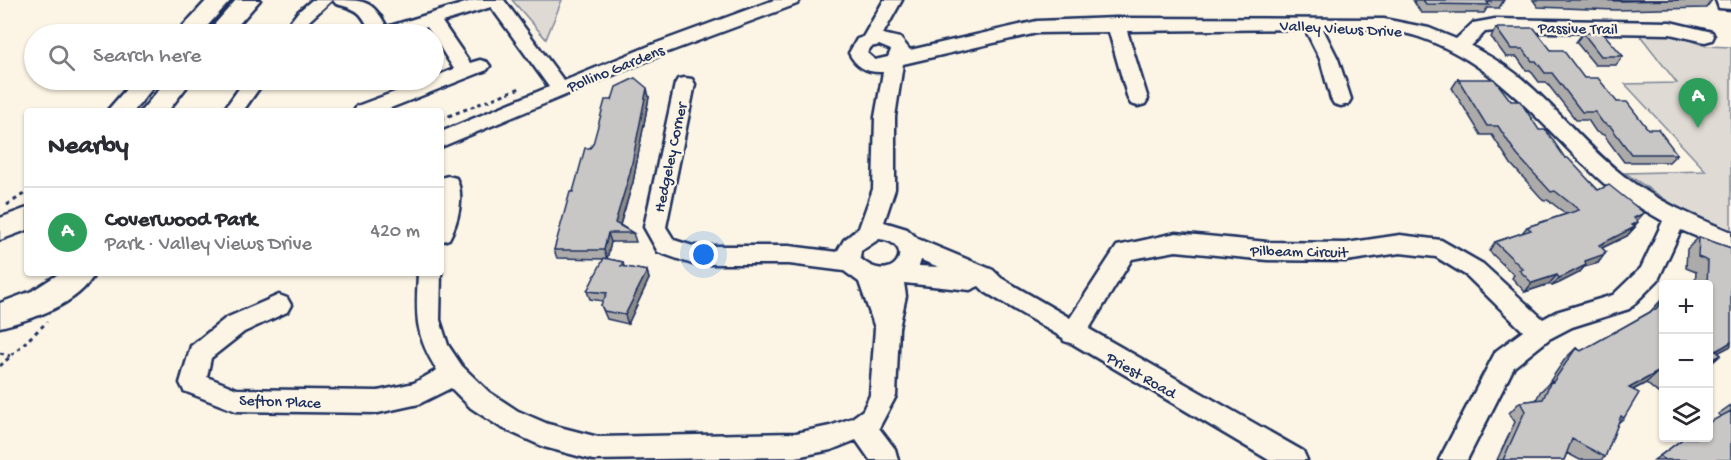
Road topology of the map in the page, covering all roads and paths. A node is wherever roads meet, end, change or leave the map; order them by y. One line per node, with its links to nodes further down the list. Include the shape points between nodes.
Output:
1 (220, 0): 11 (main road)
2 (249, 0): 12 (main road)
3 (323, 0): 13 (street)
4 (342, 0): 14 (street, via 363,4)
5 (494, 0): 9 (street); 26 (street)
6 (791, 0): 26 (street, Pollino Gardens)
7 (893, 0): 8 (street)
8 (884, 17): 20 (street); 22 (street)
9 (432, 20): 15 (street); 16 (street)
10 (1311, 23): 17 (street, Valley Views Drive); 21 (street, Valley Views Drive, via 1384,25 1422,32); 32 (street, via 1329,59)
11 (197, 24)
12 (226, 24)
13 (298, 24)
14 (377, 24)
15 (418, 24)
16 (435, 24)
17 (1116, 24): 22 (street, Valley Views Drive, via 1037,27); 31 (street)
18 (444, 34): 24 (street, via 473,69)
19 (1705, 36): 21 (street, Passive Trail, via 1670,28 1495,25 1479,27)
20 (871, 40): 22 (street); 23 (street, via 858,53)
21 (1459, 47): 43 (street, Valley Views Drive, via 1516,84 1618,183)
22 (897, 53): 23 (street, via 879,66); 37 (street)
23 (871, 65): 37 (street)
24 (444, 80)
25 (684, 84): 47 (street, Hedgeley Corner, via 655,227 666,246 692,255 789,255)
26 (560, 89): 38 (street, Pollino Gardens)
27 (138, 90): 33 (main road)
28 (172, 90): 34 (main road)
29 (248, 90): 35 (street)
30 (418, 90): 36 (street)
31 (1138, 99)
32 (1341, 99)
33 (123, 108)
34 (157, 108)
35 (235, 108)
36 (372, 108)
37 (885, 117): 40 (street)
38 (444, 139)
39 (448, 184): 44 (street)
40 (884, 189): 45 (street); 47 (street)
41 (24, 198): 42 (path)
42 (14, 218)
43 (1675, 218): 46 (street, Valley Views Drive); 54 (street, via 1650,274 1621,302 1565,319)
44 (444, 220)
45 (904, 240): 47 (street, Priest Road, via 880,230); 47 (street, via 912,259 909,267); 50 (street, Priest Road, via 986,277)
46 (1731, 242)
47 (872, 261): 50 (street, Priest Road); 59 (street, via 894,296 887,328 883,396 872,417)
48 (77, 276): 51 (main road)
49 (430, 276): 58 (street, via 428,320 437,349)
50 (993, 285): 55 (street, Priest Road)
51 (43, 301): 53 (main road); 56 (main road)
52 (279, 305): 58 (street, Sefton Place, via 235,325 200,353 193,383 236,400 378,402 419,393)
53 (0, 315)
54 (1540, 332): 55 (street, Pilbeam Circuit, via 1475,270 1441,249 1400,244 1346,252 1267,251 1176,242 1125,252); 63 (street, via 1505,359)
55 (1073, 334): 62 (street, Priest Road)
56 (5, 346): 57 (path)
57 (0, 353)
58 (453, 374): 60 (street, via 480,400 509,419)
59 (861, 426): 60 (street, via 831,438 796,445); 61 (street)
60 (597, 454)
61 (885, 458)
62 (1293, 460)
63 (1453, 460)

